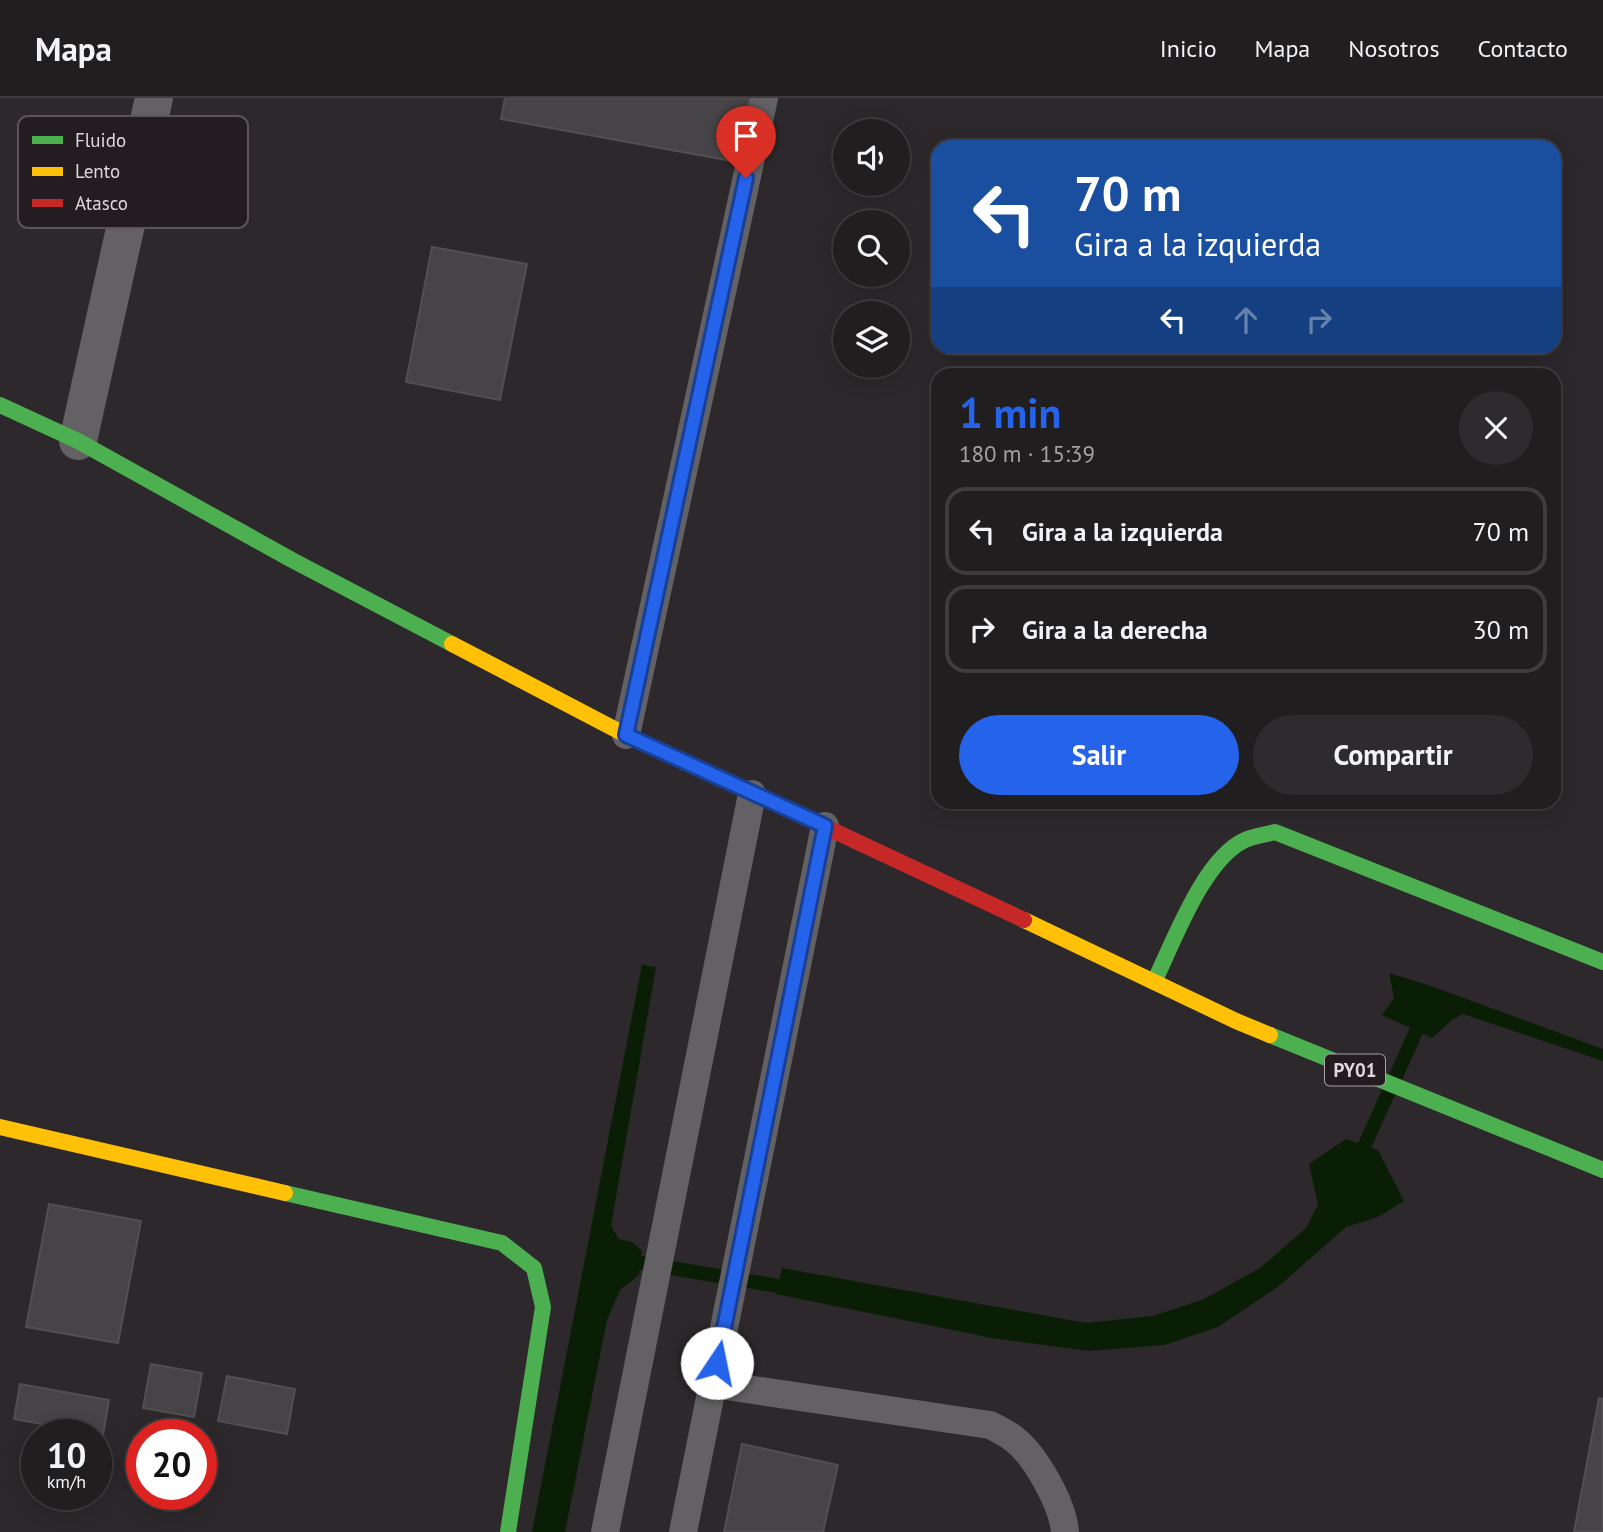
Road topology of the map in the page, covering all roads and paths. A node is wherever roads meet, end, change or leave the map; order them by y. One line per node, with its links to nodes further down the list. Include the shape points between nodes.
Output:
1 (154, 98): 3 (street)
2 (764, 98): 7 (lane)
3 (150, 116)
4 (125, 228): 6 (street)
5 (0, 405): 6 (main road, PY01)
6 (78, 441): 7 (main road, PY01, via 292,560)
7 (626, 735): 8 (main road, PY01)
8 (752, 794): 9 (main road, PY01); 16 (lane)
9 (825, 826): 11 (main road, PY01); 14 (lane)
10 (1603, 962): 11 (main road, via 1275,832 1244,840 1219,858)
11 (1154, 982): 13 (main road, PY01, via 1236,1021)
12 (0, 1127): 15 (main road, via 502,1243 524,1260 534,1268 543,1307)
13 (1603, 1170)
14 (713, 1384): 17 (lane); 18 (lane, via 990,1425 1016,1440 1036,1466 1054,1495)
15 (508, 1532)
16 (606, 1532)
17 (683, 1532)
18 (1065, 1532)

